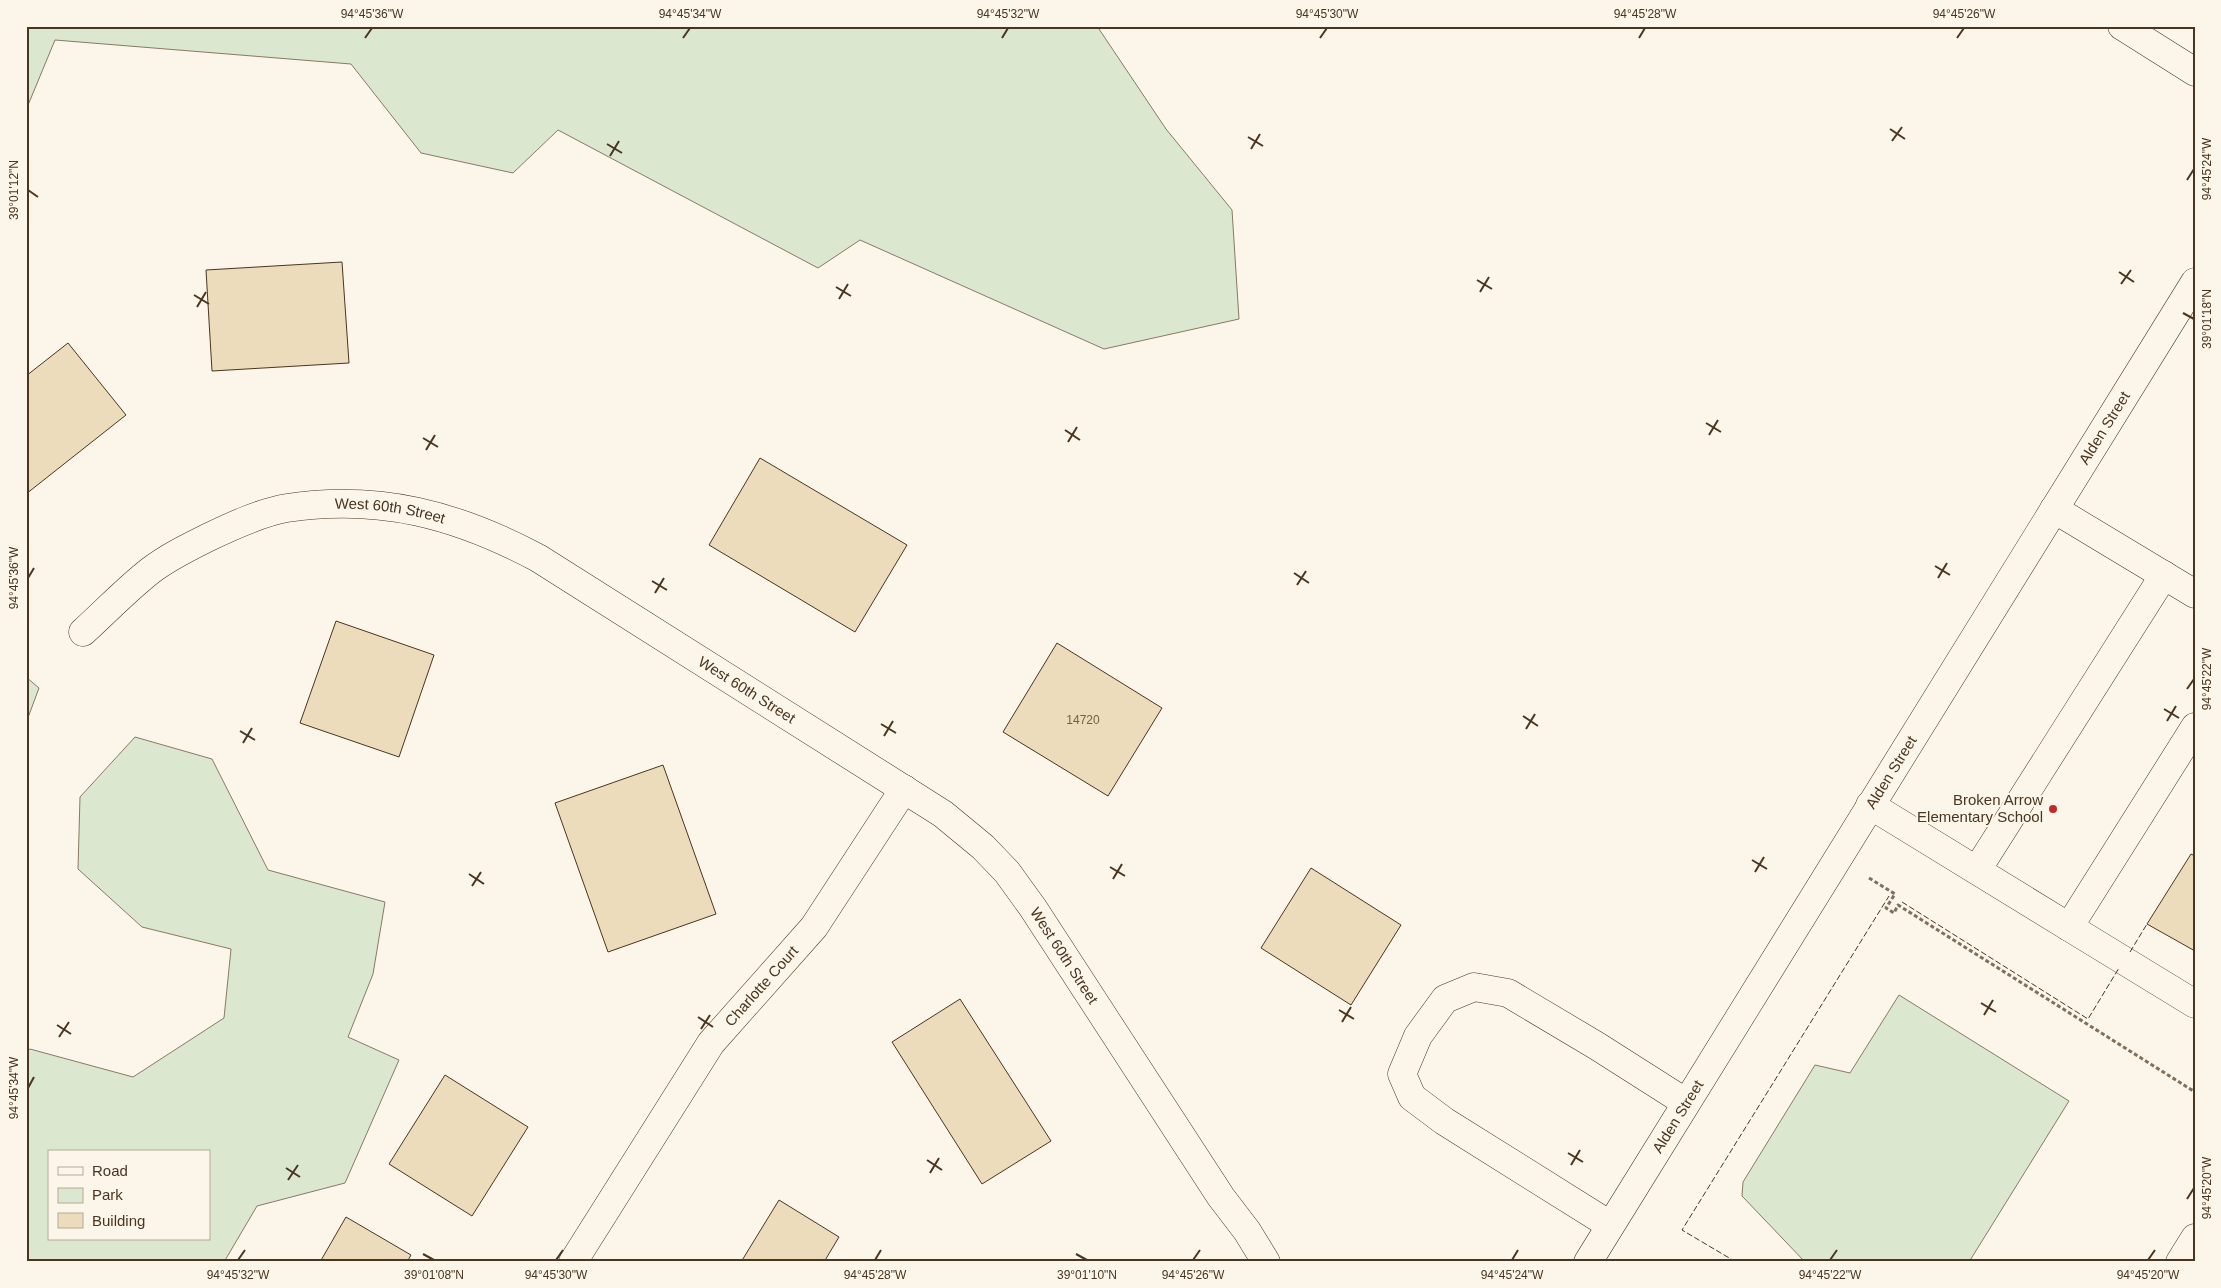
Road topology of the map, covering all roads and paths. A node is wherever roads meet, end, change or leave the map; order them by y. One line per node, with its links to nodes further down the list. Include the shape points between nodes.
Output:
1 (2122, 26): 2 (street)
2 (2195, 72)
3 (2195, 282): 4 (street, Alden Street)
4 (2054, 509): 5 (street); 10 (street, Alden Street)
5 (2164, 575): 6 (street); 11 (street)
6 (2195, 594)
7 (83, 632): 9 (street, West 60th Street, via 151,571 232,526 286,508 348,504 399,507 452,520 502,539 538,558)
8 (2195, 727): 13 (street)
9 (904, 789): 18 (street, West 60th Street, via 943,814 1007,872); 20 (street, Charlotte Court, via 814,927 711,1043)
10 (1870, 805): 11 (street); 16 (street, Alden Street)
11 (1977, 870): 13 (street)
12 (1869, 878): 15 (path, via 1895,894 1886,908 1894,913 1898,905)
13 (2069, 927): 14 (street)
14 (2195, 1004)
15 (2195, 1092)
16 (1686, 1102): 17 (street, Alden Street); 17 (street, via 1508,994 1474,987 1445,999 1418,1036 1402,1074 1412,1097 1444,1121)
17 (1610, 1225): 23 (street, Alden Street)
18 (1247, 1232): 21 (street, West 60th Street); 22 (street, West 60th Street)
19 (2195, 1238): 24 (street)
20 (574, 1262)
21 (1266, 1262)
22 (1282, 1262)
23 (1588, 1262)
24 (2180, 1262)

